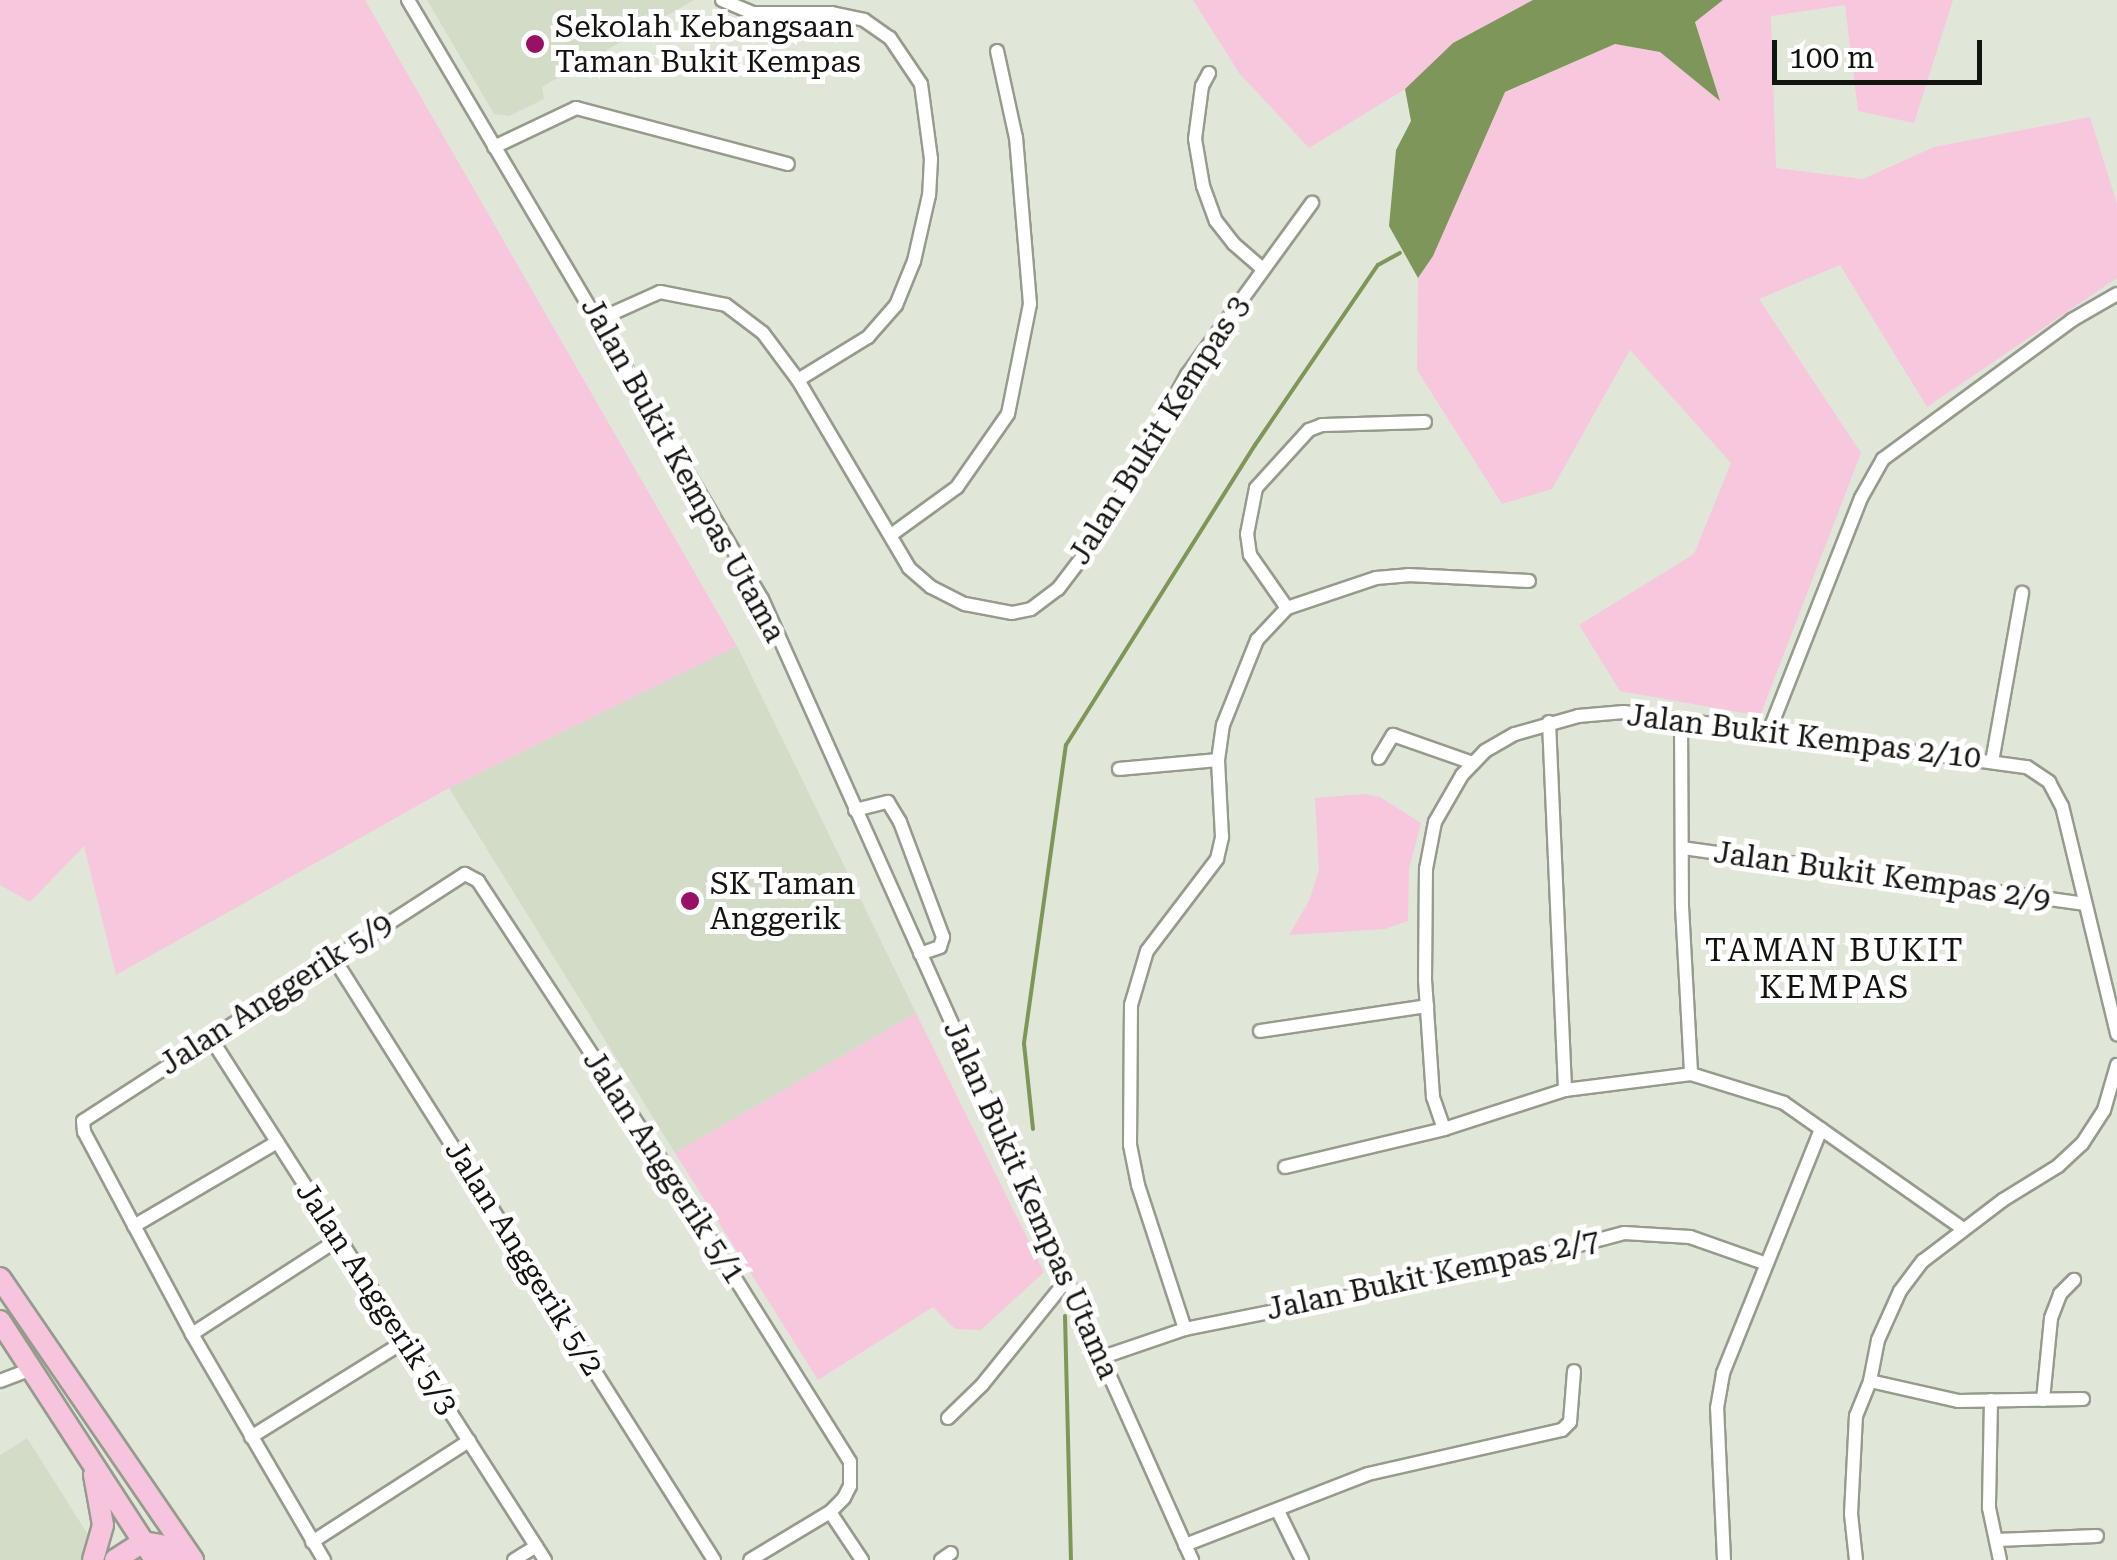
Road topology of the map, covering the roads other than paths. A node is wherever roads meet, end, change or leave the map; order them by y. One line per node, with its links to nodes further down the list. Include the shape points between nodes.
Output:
1 (408, 0): 5 (street, Jalan Bukit Kempas Utama)
2 (722, 0): 11 (street, via 752,14 832,13 864,20 899,49 921,84 929,195 902,290 868,337)
3 (997, 50): 13 (street, via 1016,138 1030,304 1008,414 957,487)
4 (1209, 72): 8 (street, via 1196,139 1203,186 1225,232)
5 (494, 147): 6 (street, via 576,108); 10 (street, Jalan Bukit Kempas Utama)
6 (788, 164)
7 (1312, 203): 8 (street, Jalan Bukit Kempas 3)
8 (1262, 268): 13 (street, Jalan Bukit Kempas 3, via 1187,375 1099,534 1058,589 1031,609 1012,613 976,606 931,587 909,568)
9 (2117, 294): 19 (street, via 1884,459 1862,498)
10 (600, 319): 11 (street, Jalan Bukit Kempas 3, via 660,292 726,306 763,333); 25 (street, Jalan Bukit Kempas Utama, via 762,599)
11 (798, 380): 13 (street, Jalan Bukit Kempas 3)
12 (1426, 422): 16 (street, via 1308,430 1256,488 1246,534 1250,555)
13 (891, 535)
14 (1529, 581): 16 (street, via 1376,578)
15 (2022, 592): 22 (street)
16 (1287, 608): 21 (street, via 1257,640 1238,681)
17 (1681, 720): 18 (street, Jalan Bukit Kempas 2/10, via 1617,712); 19 (street, Jalan Bukit Kempas 2/10); 26 (street)
18 (1549, 722): 23 (street, Jalan Bukit Kempas 2/10, via 1515,734); 37 (street)
19 (1770, 729): 22 (street, Jalan Bukit Kempas 2/10)
20 (1379, 758): 23 (street, via 1393,734)
21 (1218, 760): 24 (street); 50 (street, via 1222,837 1216,858 1148,952 1131,1005 1130,1145)
22 (1992, 762): 28 (street, Jalan Bukit Kempas 2/10, via 2027,766 2048,782 2062,806)
23 (1473, 763): 31 (street, Jalan Bukit Kempas 2/10, via 1435,822 1426,868)
24 (1119, 769)
25 (856, 810): 29 (street, Jalan Bukit Kempas Utama); 29 (street, via 888,802 900,822 944,937 940,947)
26 (1682, 848): 28 (street, Jalan Bukit Kempas 2/9); 36 (street)
27 (472, 876): 30 (street, Jalan Anggerik 5/9, via 458,876); 67 (street, Jalan Anggerik 5/1, via 647,1138 850,1462 850,1486)
28 (2082, 904): 33 (street)
29 (920, 954): 47 (street, Jalan Bukit Kempas Utama)
30 (334, 957): 34 (street, Jalan Anggerik 5/9); 81 (street, Jalan Anggerik 5/2)
31 (1426, 1006): 32 (street); 39 (street, Jalan Bukit Kempas 2/10, via 1432,1097)
32 (1260, 1031)
33 (2117, 1034)
34 (210, 1037): 40 (street, Jalan Anggerik 5/3); 42 (street, Jalan Anggerik 5/9, via 83,1121)
35 (2117, 1065): 43 (street, via 2104,1110 2082,1144)
36 (1692, 1074): 37 (street); 38 (street, via 1784,1103)
37 (1566, 1090): 39 (street)
38 (1822, 1129): 43 (street); 45 (street)
39 (1444, 1130): 41 (street)
40 (277, 1142): 42 (street); 44 (street, Jalan Anggerik 5/3)
41 (1284, 1168)
42 (134, 1226): 51 (street)
43 (1963, 1229): 56 (street, via 1900,1291 1878,1340)
44 (339, 1239): 51 (street); 52 (street, Jalan Anggerik 5/3)
45 (1764, 1263): 50 (street, Jalan Bukit Kempas 2/7, via 1690,1237 1624,1234 1502,1266); 86 (street, via 1723,1373 1717,1408)
46 (0, 1278): 64 (main road)
47 (1066, 1280): 53 (street, Jalan Bukit Kempas Utama); 61 (street)
48 (2074, 1280): 59 (street, via 2050,1318)
49 (0, 1321): 54 (main road)
50 (1185, 1328): 53 (street, Jalan Bukit Kempas 2/7)
51 (192, 1334): 62 (street)
52 (404, 1341): 62 (street); 63 (street, Jalan Anggerik 5/3)
53 (1103, 1357): 71 (street, Jalan Bukit Kempas Utama)
54 (31, 1369): 57 (street); 65 (main road)
55 (1574, 1371): 66 (street, via 1570,1422 1562,1430 1368,1474)
56 (1870, 1380): 58 (street, via 1958,1401); 87 (street, via 1856,1416)
57 (0, 1381)
58 (1991, 1400): 59 (street); 69 (street, via 1989,1508)
59 (2042, 1400): 60 (street)
60 (2083, 1400)
61 (948, 1418)
62 (251, 1438): 70 (street)
63 (468, 1441): 70 (street); 72 (street, Jalan Anggerik 5/3)
64 (120, 1450): 73 (main road, via 157,1519); 77 (main road)
65 (92, 1465): 73 (main road); 74 (main road, via 103,1524)
66 (1278, 1511): 71 (street); 85 (street)
67 (830, 1512): 82 (street); 83 (street)
68 (2097, 1536): 69 (street)
69 (1996, 1540): 88 (street)
70 (312, 1542): 78 (street)
71 (1185, 1545): 84 (street, Jalan Bukit Kempas Utama)
72 (536, 1546): 79 (street); 80 (street, Jalan Anggerik 5/3)
73 (154, 1552): 75 (main road); 76 (main road)
74 (93, 1560)
75 (114, 1560)
76 (184, 1560)
77 (193, 1560)
78 (324, 1560)
79 (514, 1560)
80 (545, 1560)
81 (714, 1560)
82 (750, 1560)
83 (862, 1560)
84 (1192, 1560)
85 (1302, 1560)
86 (1724, 1560)
87 (1856, 1560)
88 (2000, 1560)

